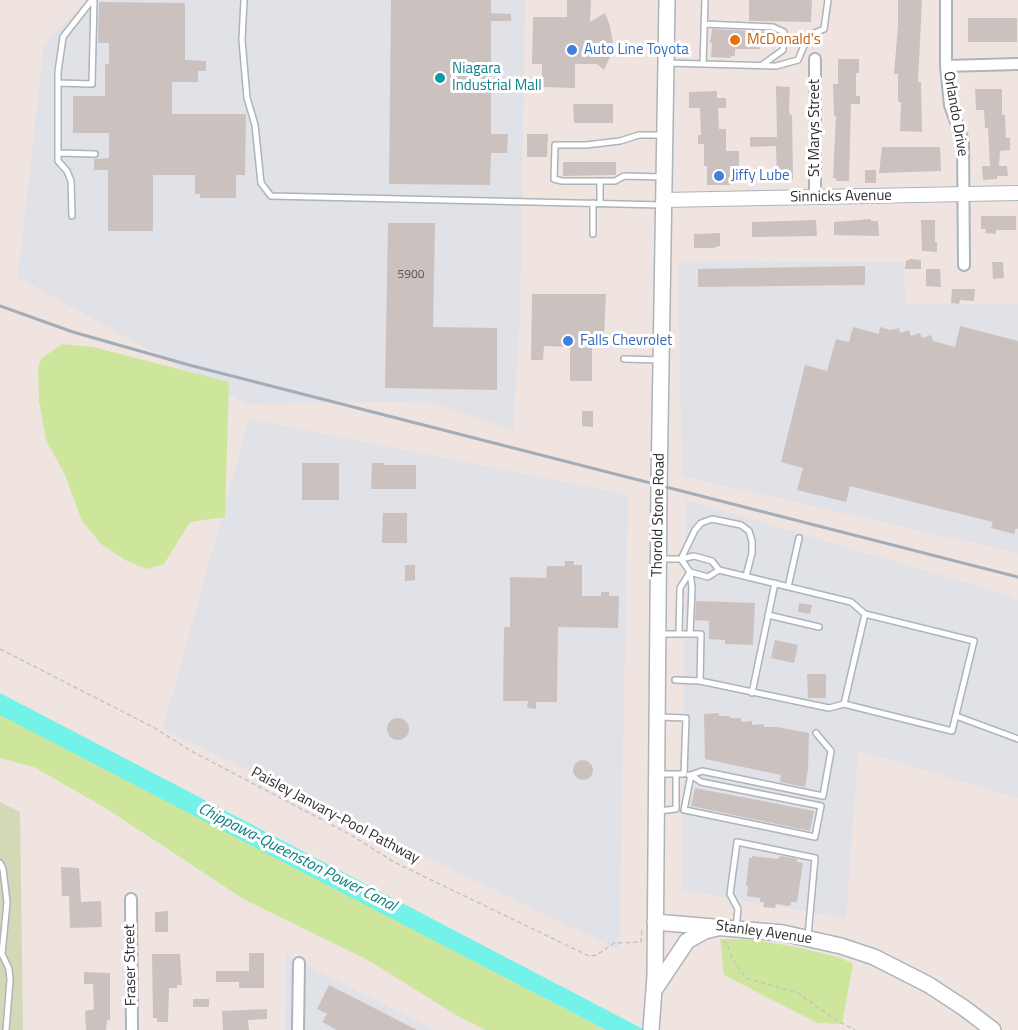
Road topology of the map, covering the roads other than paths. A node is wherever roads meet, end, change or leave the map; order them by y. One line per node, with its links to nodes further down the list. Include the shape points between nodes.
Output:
1 (93, 0): 14 (lane, via 63,37); 14 (lane, via 92,84)
2 (244, 0): 23 (lane, via 242,40 247,98 255,125 261,183 271,196)
3 (667, 0): 9 (main road, Thorold Stone Road)
4 (705, 0): 7 (lane)
5 (828, 0): 12 (lane, via 824,30 808,36 798,60)
6 (946, 0): 13 (street, Orlando Drive)
7 (704, 24): 10 (lane); 12 (lane, via 773,27 784,32 783,50)
8 (815, 59): 22 (street, St Marys Street)
9 (666, 63): 10 (lane); 15 (main road, Thorold Stone Road)
10 (703, 64): 12 (lane)
11 (1018, 64): 13 (street)
12 (761, 66)
13 (946, 66): 21 (street, Orlando Drive, via 951,105 963,141)
14 (58, 83): 16 (lane)
15 (665, 135): 18 (main road, Thorold Stone Road); 19 (lane, via 555,145 554,179)
16 (58, 153): 17 (lane); 25 (lane, via 58,161 68,171 71,182)
17 (95, 154)
18 (664, 177): 19 (lane, via 624,176 615,181); 24 (main road, Thorold Stone Road)
19 (600, 181): 23 (lane)
20 (1018, 193): 21 (street, Sinnicks Avenue)
21 (964, 194): 22 (street, Sinnicks Avenue); 27 (street, Orlando Drive)
22 (815, 196): 24 (street, Sinnicks Avenue)
23 (597, 203): 24 (lane); 26 (lane)
24 (664, 203): 29 (main road, Thorold Stone Road)
25 (72, 216)
26 (593, 234)
27 (964, 265)
28 (624, 359): 29 (lane)
29 (661, 360): 31 (main road, Thorold Stone Road)
30 (799, 538): 37 (lane)
31 (658, 559): 32 (lane); 41 (main road, Thorold Stone Road)
32 (681, 559): 33 (lane, via 694,556 712,561); 34 (lane); 35 (lane, via 701,523 712,519 741,525 749,531 752,541)
33 (718, 570): 34 (lane, via 708,577); 35 (lane)
34 (690, 573): 42 (lane, via 680,588); 43 (lane)
35 (746, 576): 36 (lane)
36 (775, 583): 37 (lane); 39 (lane)
37 (788, 586): 38 (lane, via 851,602)
38 (865, 614): 47 (lane); 48 (lane, via 974,641)
39 (768, 615): 40 (lane); 46 (lane)
40 (819, 627)
41 (657, 634): 42 (lane); 49 (main road, Thorold Stone Road)
42 (679, 634): 43 (lane)
43 (690, 634): 45 (lane, via 701,634)
44 (675, 680): 45 (lane)
45 (700, 681): 46 (lane)
46 (752, 693): 47 (lane, via 829,708)
47 (844, 704): 48 (lane, via 952,731)
48 (956, 716): 51 (lane)
49 (657, 717): 52 (main road, Thorold Stone Road); 54 (lane, via 686,718)
50 (816, 733): 55 (lane, via 831,751 824,796 702,771)
51 (1018, 739)
52 (656, 774): 53 (lane); 58 (main road, Thorold Stone Road)
53 (676, 774): 54 (lane); 56 (lane)
54 (684, 774): 55 (lane)
55 (691, 775): 57 (lane); 57 (lane, via 701,782 821,806 815,837)
56 (676, 809): 57 (lane); 58 (lane)
57 (685, 810)
58 (656, 811): 61 (main road, Thorold Stone Road)
59 (0, 862): 64 (lane, via 7,902)
60 (130, 899): 68 (street, Fraser Street)
61 (655, 925): 62 (main road, Stanley Avenue); 66 (main road, Thorold Stone Road)
62 (726, 932): 63 (main road, Stanley Avenue, via 783,933); 63 (lane, via 738,909 730,894 737,842 815,858); 66 (main road, via 705,931 687,941)
63 (808, 938): 71 (main road, Stanley Avenue, via 874,957 929,985)
64 (1, 954): 67 (lane, via 10,980)
65 (299, 963): 69 (street)
66 (655, 988): 70 (main road, Thorold Stone Road)
67 (6, 1030)
68 (132, 1030)
69 (299, 1030)
70 (651, 1030)
71 (993, 1030)

